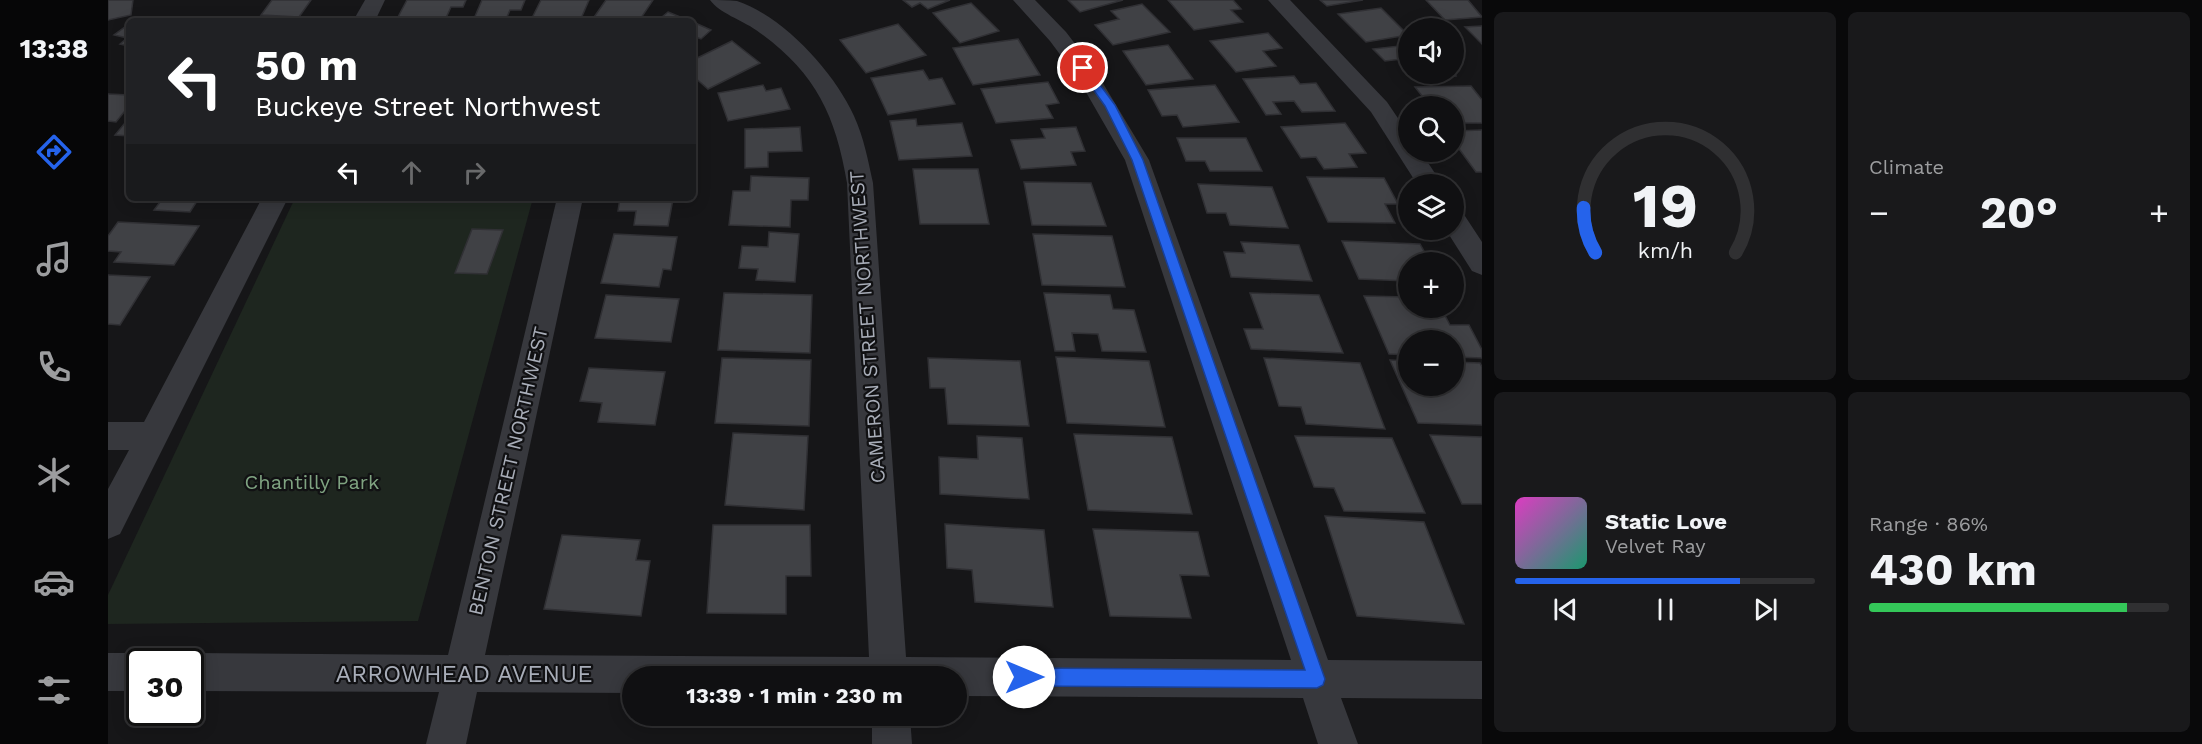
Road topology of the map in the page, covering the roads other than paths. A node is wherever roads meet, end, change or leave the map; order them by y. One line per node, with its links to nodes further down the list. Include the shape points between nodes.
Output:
1 (375, 0): 5 (street)
2 (720, 0): 14 (street, CAMERON STREET NORTHWEST, via 747,13 789,43 815,71 834,100 851,138 860,183)
3 (1023, 0): 21 (street, via 1056,31 1110,105 1137,160)
4 (1278, 0): 6 (street, via 1379,107)
5 (366, 18)
6 (1423, 174)
7 (273, 201): 12 (street)
8 (569, 201): 18 (street, BENTON STREET NORTHWEST)
9 (1464, 236): 10 (street)
10 (1482, 264)
11 (108, 436): 12 (street)
12 (154, 436): 13 (street)
13 (108, 524)
14 (888, 666)
15 (108, 672): 16 (street)
16 (126, 672)
17 (204, 672): 18 (street, ARROWHEAD AVENUE)
18 (462, 674): 19 (street, ARROWHEAD AVENUE); 24 (street, BENTON STREET NORTHWEST)
19 (622, 675)
20 (967, 676): 21 (street, ARROWHEAD AVENUE)
21 (1317, 679): 22 (street, ARROWHEAD AVENUE); 26 (street)
22 (1482, 680)
23 (891, 726): 25 (street)
24 (446, 744)
25 (892, 744)
26 (1338, 744)

